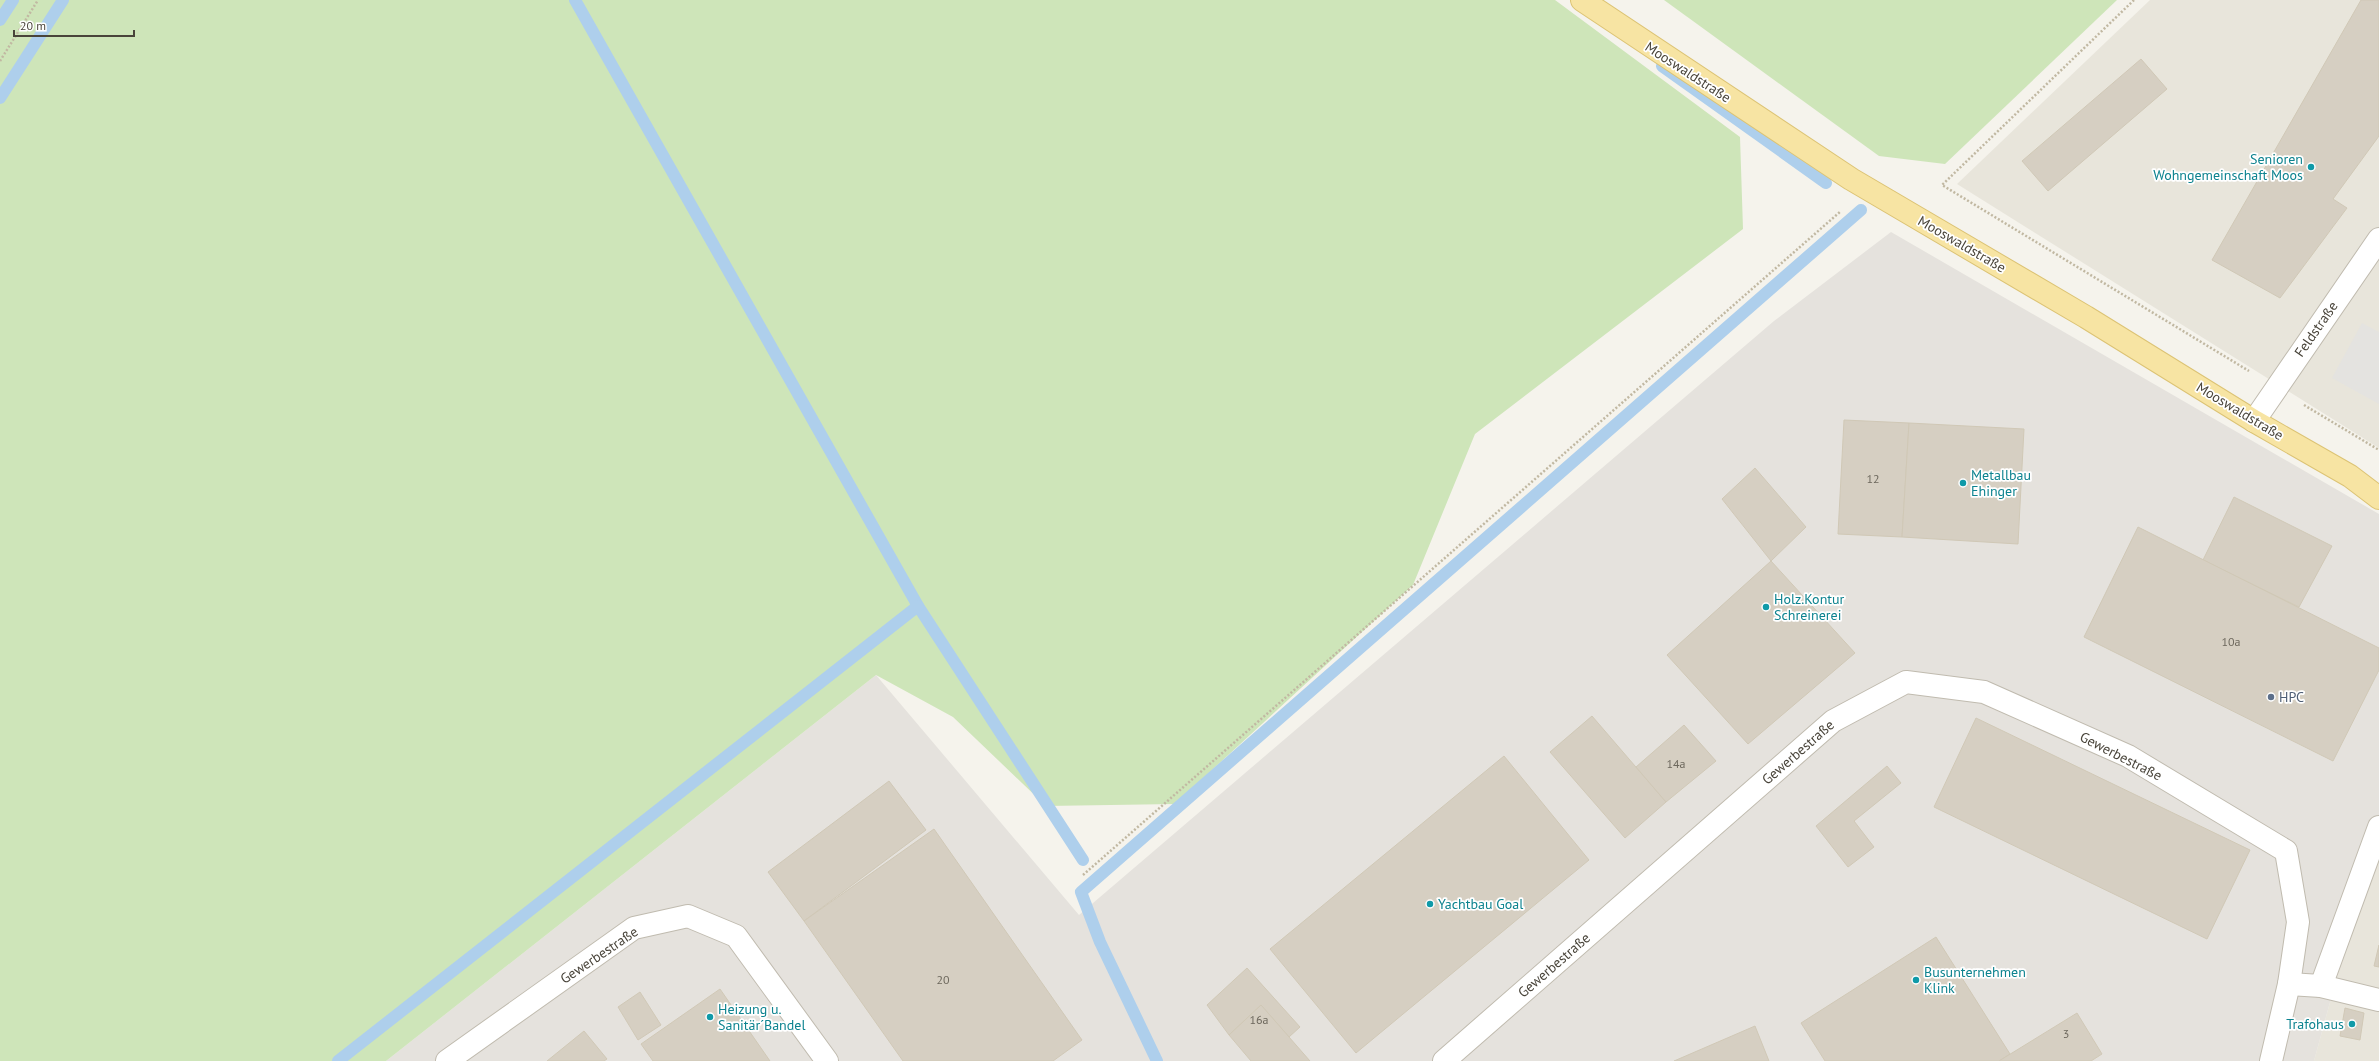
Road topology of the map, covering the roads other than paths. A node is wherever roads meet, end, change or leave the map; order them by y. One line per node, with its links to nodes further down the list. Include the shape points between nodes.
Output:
1 (1582, 0): 3 (main road, Mooswaldstraße, via 1866,188 2086,317)
2 (2379, 239): 3 (street, Feldstraße)
3 (2254, 420): 4 (main road, Mooswaldstraße)
4 (2350, 476): 5 (main road, Mooswaldstraße); 6 (main road, Mooswaldstraße)
5 (2379, 487)
6 (2379, 498)
7 (2379, 826): 9 (street)
8 (2289, 984): 9 (street); 13 (street, Gewerbestraße, via 2298,922 2286,851 2128,756 1991,695 1906,682 1832,721); 14 (street, Gewerbestraße)
9 (2321, 986): 10 (street)
10 (2379, 1000)
11 (447, 1061): 12 (street, Gewerbestraße, via 634,928 688,916 736,936)
12 (827, 1061)
13 (1444, 1061)
14 (2271, 1061)

